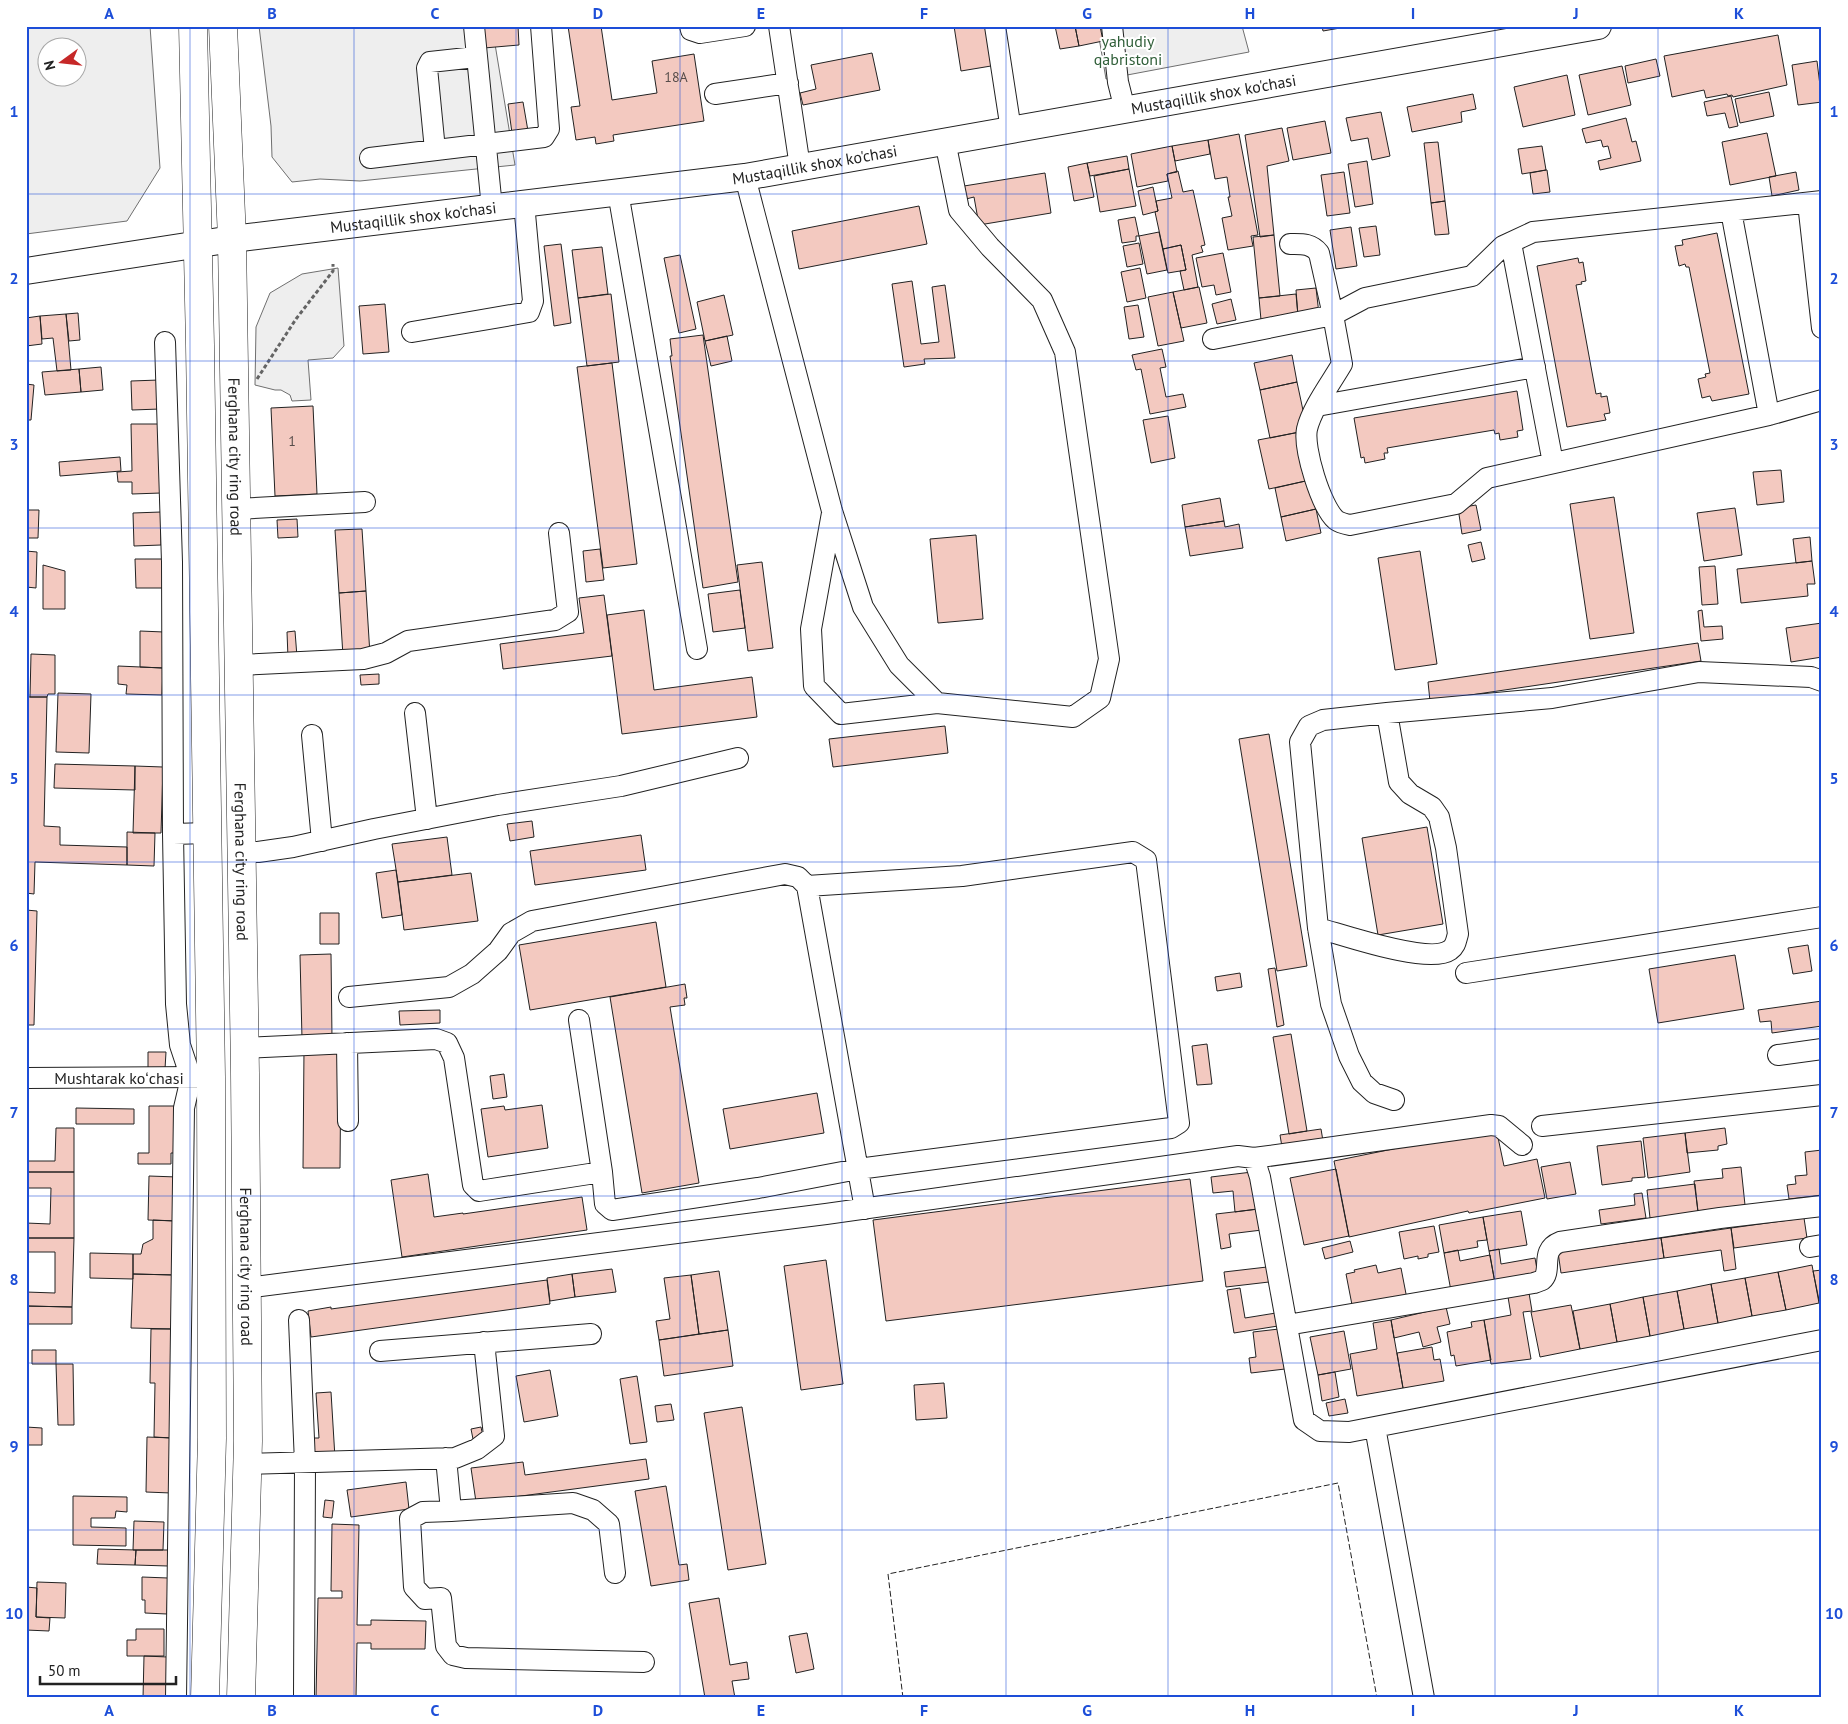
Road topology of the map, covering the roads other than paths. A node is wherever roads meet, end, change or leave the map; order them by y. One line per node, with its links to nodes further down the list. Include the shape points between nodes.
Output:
1 (193, 26): 30 (highway, Ferghana city ring road)
2 (223, 26): 27 (highway, Ferghana city ring road)
3 (474, 26): 11 (street)
4 (541, 26): 17 (street, via 550,129 544,137)
5 (690, 26): 6 (street, via 691,30 700,33)
6 (745, 26)
7 (779, 26): 12 (street)
8 (995, 26): 15 (street)
9 (1112, 26): 14 (street)
10 (1598, 26): 14 (main road, Mustaqillik shox ko'chasi)
11 (476, 57): 17 (street); 18 (street, via 430,62 427,68)
12 (788, 83): 13 (street); 20 (street)
13 (715, 94)
14 (1124, 110): 15 (main road, Mustaqillik shox ko'chasi)
15 (1011, 130): 16 (main road, Mustaqillik shox ko'chasi)
16 (945, 141): 20 (main road, Mustaqillik shox ko'chasi); 51 (street, via 960,210 990,247 1042,300 1065,352 1109,659 1100,698 1073,717)
17 (485, 145): 18 (street); 25 (street)
18 (435, 150): 19 (street)
19 (370, 158)
20 (800, 167): 21 (main road, Mustaqillik shox ko'chasi)
21 (745, 177): 22 (main road, Mustaqillik shox ko'chasi); 46 (street)
22 (618, 192): 24 (main road, Mustaqillik shox ko'chasi); 48 (street)
23 (1815, 202): 26 (street); 33 (street)
24 (524, 203): 25 (main road, Mustaqillik shox ko'chasi); 34 (street, via 533,301 529,312)
25 (492, 208): 27 (main road, Mustaqillik shox ko'chasi)
26 (1731, 211): 28 (street, via 1533,232); 42 (street)
27 (232, 240): 30 (main road, Mustaqillik shox ko'chasi); 45 (highway, Ferghana city ring road)
28 (1511, 243): 32 (street, via 1503,246 1472,276 1364,298); 37 (street)
29 (1290, 244): 32 (street, via 1308,244 1319,253)
30 (198, 245): 31 (main road, Mustaqillik shox ko'chasi); 40 (highway, Ferghana city ring road)
31 (26, 271)
32 (1334, 315): 35 (street); 39 (street, via 1342,364)
33 (1822, 328)
34 (412, 332)
35 (1213, 339)
36 (166, 342): 41 (street)
37 (1535, 366): 39 (street); 43 (street)
38 (1822, 400): 42 (street)
39 (1317, 406): 43 (street, via 1307,429 1310,460 1324,502 1342,524 1456,504 1487,478)
40 (201, 409): 41 (street); 57 (highway, Ferghana city ring road)
41 (167, 411): 58 (street, via 172,572)
42 (1769, 414): 43 (street)
43 (1553, 462)
44 (364, 502): 45 (street)
45 (236, 509): 49 (highway, Ferghana city ring road)
46 (832, 511): 51 (street, via 863,607 900,665); 51 (street, via 811,629 814,686 842,714)
47 (559, 533): 49 (street, via 568,612 555,620 408,640 386,653 363,659)
48 (697, 649)
49 (238, 665): 60 (highway, Ferghana city ring road)
50 (1822, 681): 53 (street, via 1811,677 1699,672 1552,698)
51 (937, 703)
52 (414, 713): 56 (street)
53 (1388, 713): 63 (street, via 1323,720 1309,726 1300,742); 63 (street, via 1399,782 1410,794 1432,807 1439,817 1458,934 1455,945 1449,952 1409,953)
54 (312, 735): 59 (street)
55 (738, 758): 56 (street, via 622,786)
56 (427, 819): 59 (street)
57 (208, 833): 58 (street); 72 (highway, Ferghana city ring road)
58 (173, 834): 72 (street, via 176,1004 180,1045)
59 (322, 841): 60 (street)
60 (242, 852): 68 (highway, Ferghana city ring road)
61 (806, 886): 65 (street, via 798,877 785,874 532,921 510,933 498,950 472,974 449,987); 79 (street); 79 (street, via 962,876 1133,852 1146,860 1179,1123 1170,1128)
62 (1822, 917): 64 (street)
63 (1318, 928): 74 (street, via 1331,1004 1349,1056 1362,1082 1374,1093)
64 (1466, 973)
65 (349, 997)
66 (579, 1020): 80 (street)
67 (347, 1043): 68 (street); 75 (street); 80 (street, via 436,1039 448,1043 454,1058 473,1185 479,1191)
68 (244, 1048): 83 (highway, Ferghana city ring road)
69 (1822, 1049): 70 (street)
70 (1778, 1054)
71 (26, 1078): 72 (street, Mushtarak koʻchasi)
72 (201, 1078): 97 (street, via 184,1108); 98 (highway, Ferghana city ring road, via 212,1438)
73 (1822, 1095): 76 (street)
74 (1394, 1100)
75 (348, 1121)
76 (1542, 1126)
77 (1522, 1145): 78 (street, via 1499,1126 1491,1125)
78 (1254, 1158): 82 (street, via 1238,1156); 85 (street)
79 (858, 1169): 80 (street, via 612,1210 605,1204); 82 (street)
80 (602, 1172)
81 (1822, 1206): 85 (street, via 1560,1242 1547,1257 1542,1280 1534,1283)
82 (865, 1209): 83 (street)
83 (246, 1288): 93 (highway, Ferghana city ring road)
84 (299, 1320): 92 (street)
85 (1287, 1325): 90 (street, via 1304,1420 1320,1431 1349,1432)
86 (591, 1334): 88 (street)
87 (1822, 1340): 90 (street)
88 (484, 1342): 89 (street); 91 (street, via 494,1436 477,1449 456,1458)
89 (380, 1351)
90 (1375, 1427): 101 (street)
91 (446, 1458): 92 (street); 94 (street)
92 (305, 1463): 93 (street); 100 (street)
93 (247, 1464): 99 (highway, Ferghana city ring road)
94 (451, 1511): 95 (street, via 573,1503 593,1510 609,1524); 96 (street, via 424,1512 410,1519 414,1587 425,1599 442,1598 446,1646 453,1655 466,1658)
95 (615, 1573)
96 (644, 1662)
97 (176, 1698)
98 (205, 1698)
99 (241, 1698)
100 (304, 1698)
101 (1424, 1698)

